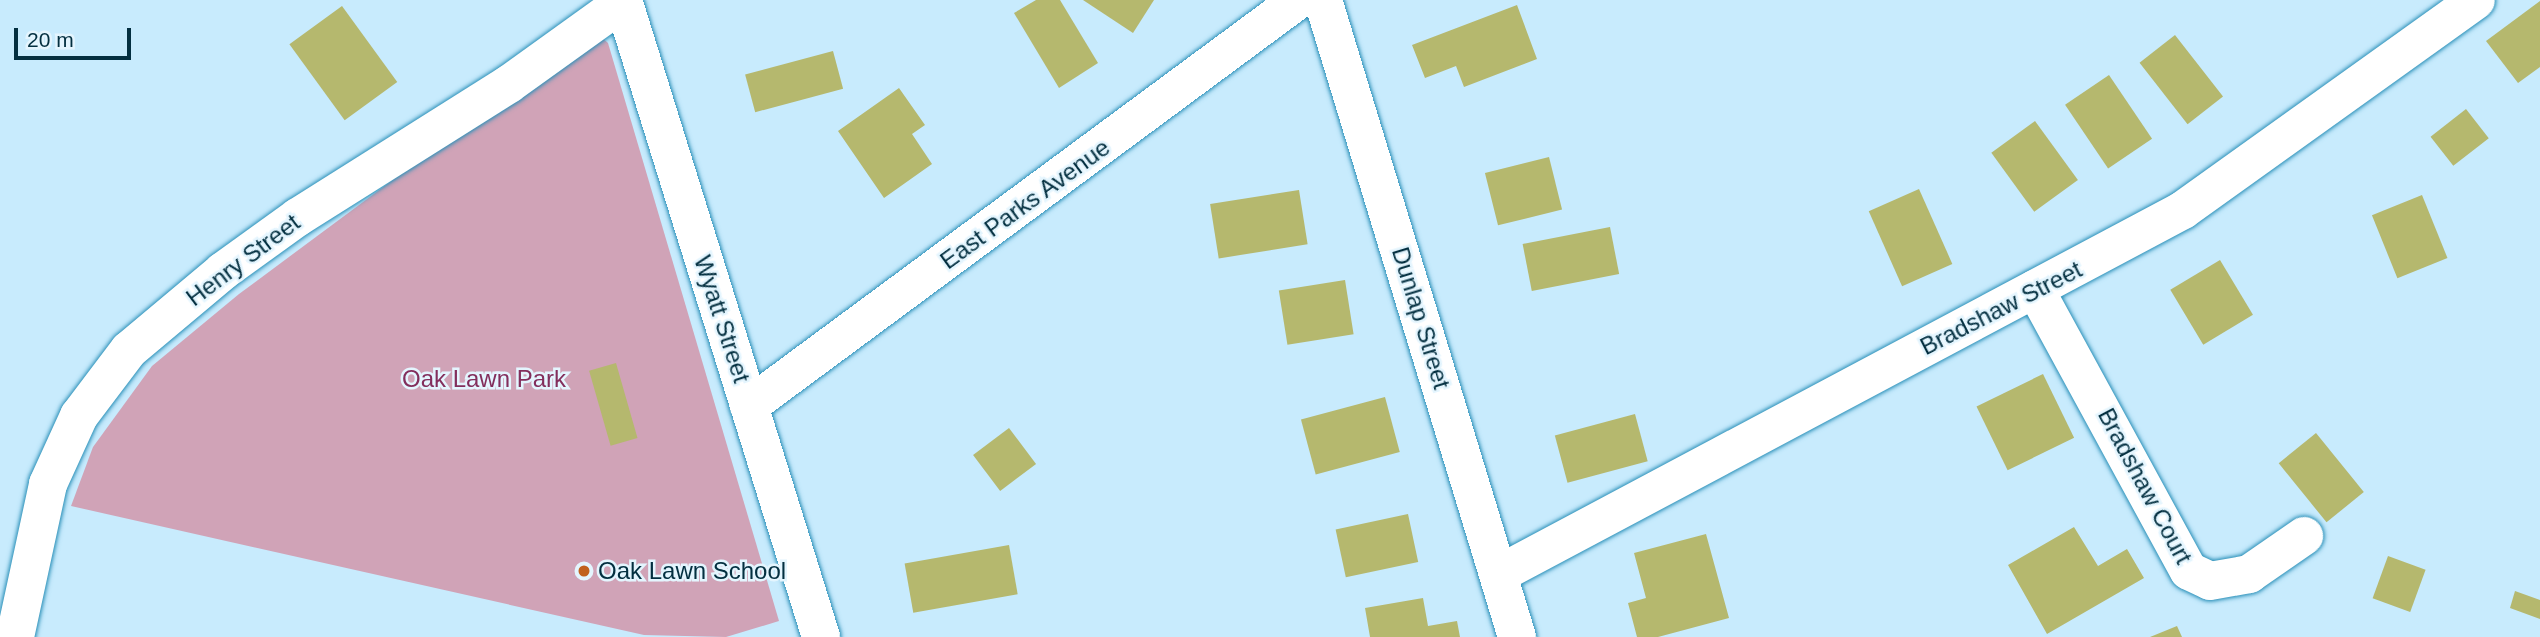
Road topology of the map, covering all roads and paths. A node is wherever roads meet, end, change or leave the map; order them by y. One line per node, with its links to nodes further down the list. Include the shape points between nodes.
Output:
1 (1298, 0): 6 (street, East Parks Avenue)
2 (1323, 0): 8 (street, Dunlap Street)
3 (2476, 0): 5 (street, Bradshaw Street, via 2183,210)
4 (623, 1): 6 (street, Wyatt Street); 9 (street, Henry Street, via 509,84 298,217 223,271 129,350 79,416 48,484)
5 (2035, 289): 7 (street, Bradshaw Court, via 2189,571 2210,581 2249,574); 8 (street, Bradshaw Street)
6 (749, 406): 10 (street, Wyatt Street)
7 (2304, 536)
8 (1499, 574): 11 (street, Dunlap Street)
9 (15, 637)
10 (821, 637)
11 (1517, 637)

